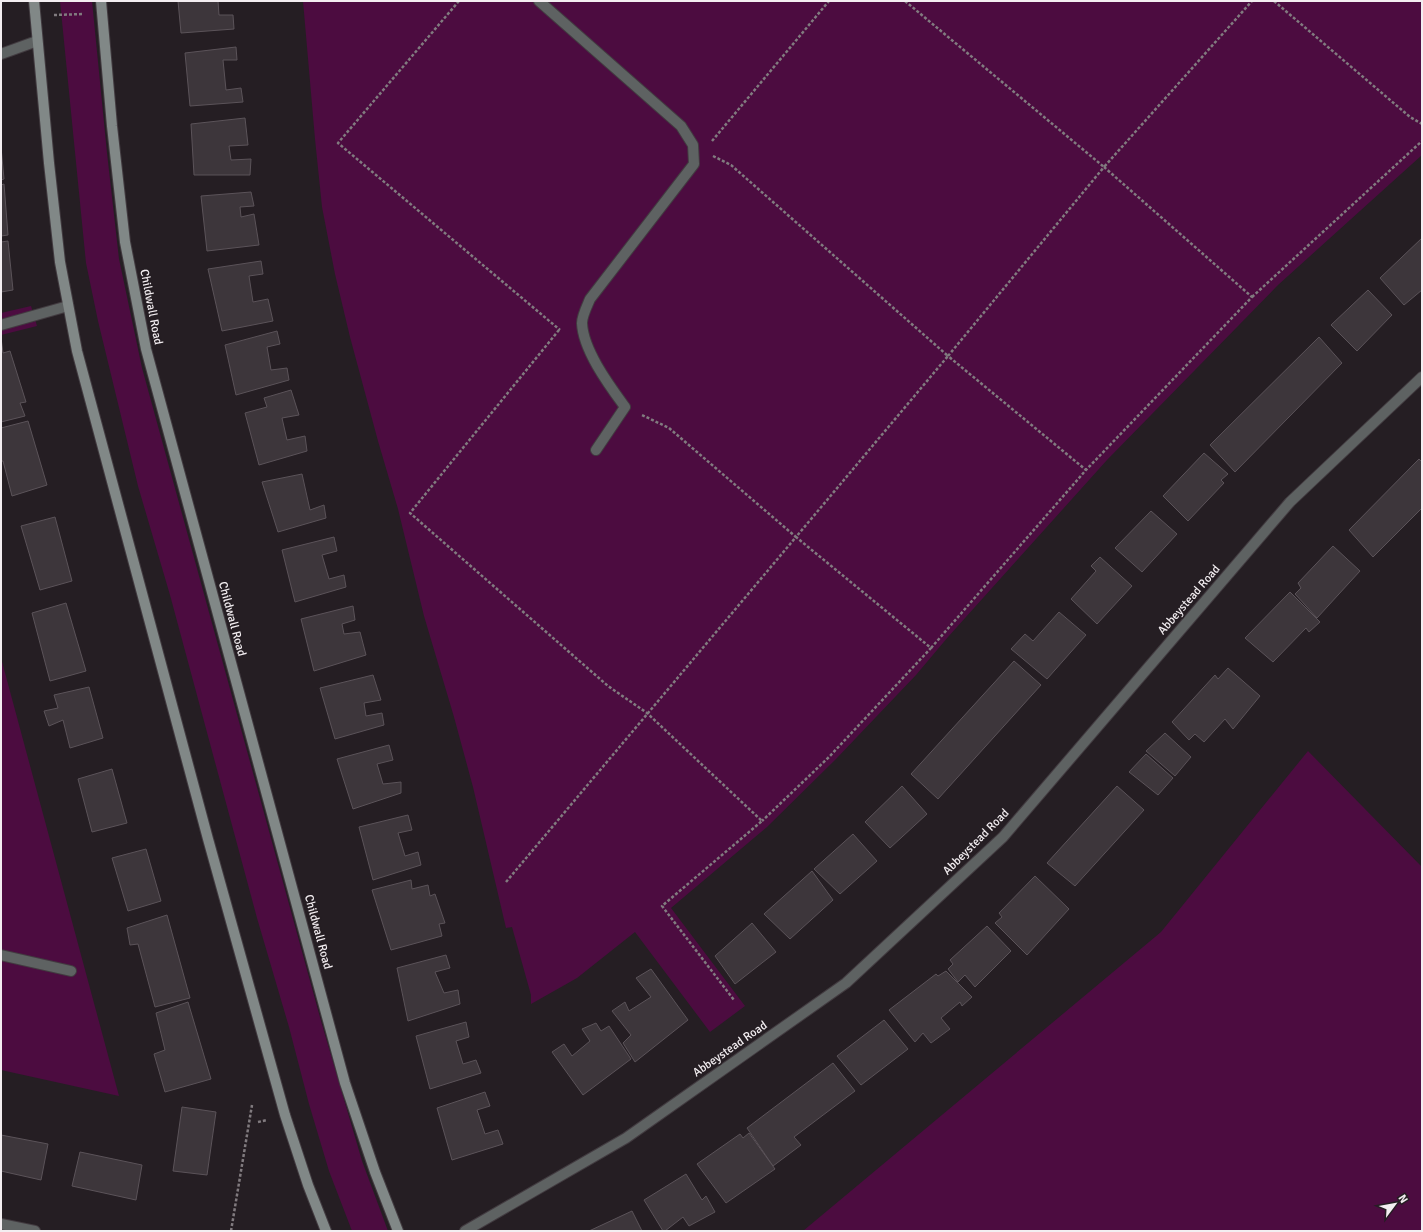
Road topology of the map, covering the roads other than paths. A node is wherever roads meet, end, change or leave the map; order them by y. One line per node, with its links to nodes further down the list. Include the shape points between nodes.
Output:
1 (34, 1): 4 (main road)
2 (101, 1): 15 (main road, Childwall Road, via 125,242 146,349 346,1083 375,1172)
3 (538, 1): 9 (street, via 681,126 693,145 694,164 590,300 582,322 586,345 625,407)
4 (37, 41): 5 (street); 6 (main road, via 59,255)
5 (1, 54)
6 (68, 306): 7 (street); 14 (main road, via 79,359 208,839 286,1115 308,1186)
7 (1, 325)
8 (1422, 377): 16 (street, Abbeystead Road, via 1290,502 1003,837 846,983 626,1138)
9 (596, 450)
10 (1, 955): 11 (street)
11 (71, 971)
12 (1, 1224): 13 (street)
13 (35, 1231)
14 (326, 1231)
15 (398, 1231)
16 (465, 1231)

